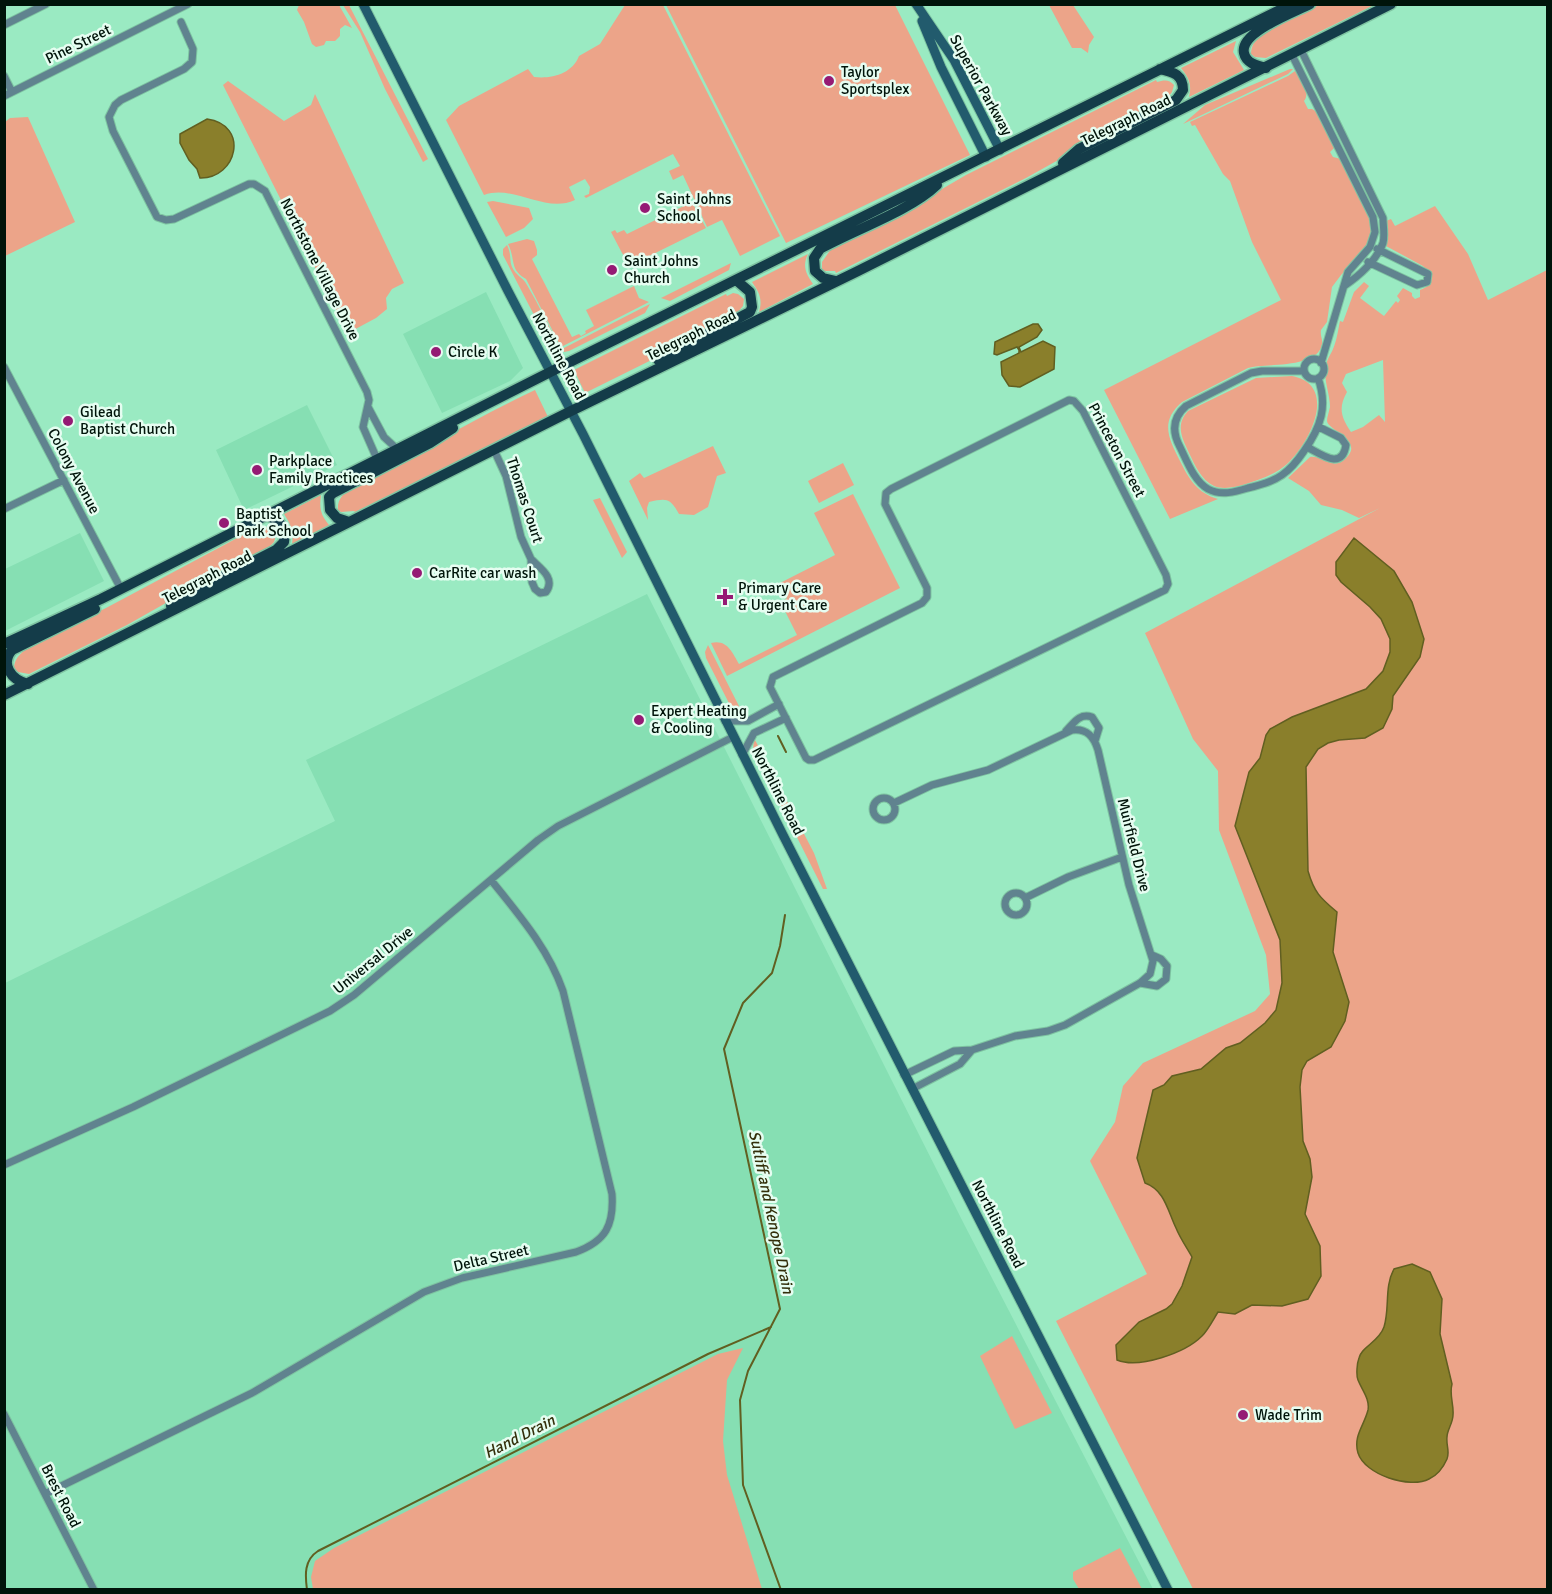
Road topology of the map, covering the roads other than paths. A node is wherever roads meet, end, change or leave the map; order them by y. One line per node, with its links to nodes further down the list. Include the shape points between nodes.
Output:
1 (46, 4): 9 (street)
2 (188, 4): 14 (street, Pine Street)
3 (363, 4): 32 (main road, Northline Road)
4 (916, 4): 18 (main road, Superior Parkway, via 954,60); 19 (main road, Superior Parkway, via 941,67)
5 (1292, 4): 12 (main road, Telegraph Road)
6 (1310, 4): 11 (main road, via 1258,30 1246,41 1247,59)
7 (1391, 4): 10 (main road, Telegraph Road)
8 (181, 22): 35 (street, Northstone Village Drive, via 193,49 192,62 115,105 109,117 113,131 157,216 166,220 249,184 265,191 367,392)
9 (4, 25)
10 (1297, 53): 11 (main road, Telegraph Road); 16 (street); 17 (street)
11 (1266, 68): 20 (main road, Telegraph Road)
12 (1160, 69): 18 (main road, Telegraph Road); 20 (main road, via 1173,72 1182,80 1183,90 1176,100 1080,150)
13 (4, 76): 14 (street)
14 (12, 92): 15 (street, Pine Street)
15 (4, 96)
16 (1348, 145): 17 (street); 23 (street, via 1383,218)
17 (1339, 149): 22 (street, via 1373,217 1375,232)
18 (1000, 150): 19 (main road, Telegraph Road)
19 (986, 157): 21 (main road, Telegraph Road)
20 (1047, 176): 27 (main road, Telegraph Road)
21 (945, 177): 26 (main road, Telegraph Road); 27 (main road, via 911,203 820,249 814,258 815,271 823,278)
22 (1370, 247): 23 (street); 24 (street)
23 (1379, 250): 25 (street); 25 (street, via 1428,274 1427,282 1417,285)
24 (1361, 258): 25 (street); 28 (street, via 1348,272)
25 (1370, 263): 28 (street)
26 (736, 280): 32 (main road, Telegraph Road); 34 (main road, via 752,300 745,316 615,382)
27 (837, 281): 34 (main road, Telegraph Road)
28 (1344, 286): 29 (street)
29 (1321, 363): 30 (street, via 1310,360); 33 (street, via 1323,371)
30 (1304, 371): 33 (street, via 1309,378); 39 (street, via 1251,373 1186,406 1176,417 1174,428 1198,481 1225,494 1274,480 1294,465)
31 (6, 372): 43 (street, Colony Avenue)
32 (550, 372): 36 (main road, Northline Road); 37 (main road, Telegraph Road)
33 (1318, 378): 38 (street, via 1324,403)
34 (597, 398): 36 (main road, Telegraph Road)
35 (368, 407): 40 (street, Northstone Village Drive, via 384,437); 42 (street, Northstone Village Drive, via 363,427)
36 (571, 411): 41 (main road, Telegraph Road); 56 (main road, Northline Road)
37 (463, 416): 40 (main road, Telegraph Road); 46 (main road, via 457,426 333,493 329,497 330,510 337,518)
38 (1319, 427): 39 (street); 39 (street, via 1344,441 1344,452 1332,459)
39 (1307, 447)
40 (397, 449): 42 (main road, Telegraph Road)
41 (494, 450): 46 (main road, Telegraph Road); 47 (street, Thomas Court, via 506,476 521,537)
42 (378, 459): 45 (main road, Telegraph Road)
43 (64, 480): 44 (street); 49 (street, Colony Avenue)
44 (4, 509)
45 (266, 515): 48 (main road, Telegraph Road); 50 (main road, via 279,521 284,529 284,542 276,550 186,595)
46 (349, 522): 50 (main road, Telegraph Road)
47 (531, 559)
48 (132, 583): 49 (main road, Telegraph Road); 52 (main road, via 105,604 12,650 7,656 7,670 15,679)
49 (121, 589): 51 (main road, Telegraph Road)
50 (151, 621): 52 (main road, Telegraph Road)
51 (4, 644)
52 (28, 684): 53 (main road, Telegraph Road)
53 (4, 695)
54 (779, 704): 55 (street, Princeton Street); 55 (street, Princeton Street, via 770,687 773,677 922,603 927,597 927,588 885,504 888,491 1063,402 1074,401 1166,575 1165,590 814,760 806,758); 56 (street, via 747,721)
55 (786, 718): 60 (street, via 754,733)
56 (725, 721): 58 (main road, Northline Road)
57 (1066, 731): 59 (street, via 1080,729); 59 (street, Muirfield Drive, via 1081,717 1092,717 1099,729); 61 (street, via 988,770 932,785)
58 (733, 737): 60 (main road, Northline Road); 63 (street, Universal Drive, via 558,826)
59 (1095, 741): 62 (street, Muirfield Drive)
60 (742, 754): 68 (main road, Northline Road)
61 (894, 803)
62 (1122, 857): 64 (street); 65 (street, Muirfield Drive)
63 (491, 880): 70 (street, Universal Drive, via 330,1011); 72 (street, Delta Street, via 539,941 564,992 612,1194 611,1217 604,1234 593,1245 576,1252 462,1278 424,1292 252,1393)
64 (1025, 898)
65 (1152, 955): 66 (street, via 1152,971); 66 (street, Muirfield Drive, via 1167,966 1166,979 1157,986)
66 (1140, 983): 67 (street, via 1065,1025)
67 (972, 1050): 68 (street, via 954,1051); 69 (street, via 960,1064)
68 (904, 1075): 69 (main road, Northline Road)
69 (912, 1089): 74 (main road, Northline Road)
70 (4, 1166)
71 (4, 1414): 72 (street, Brest Road)
72 (45, 1494): 73 (street, Brest Road)
73 (94, 1590)
74 (1168, 1590)

